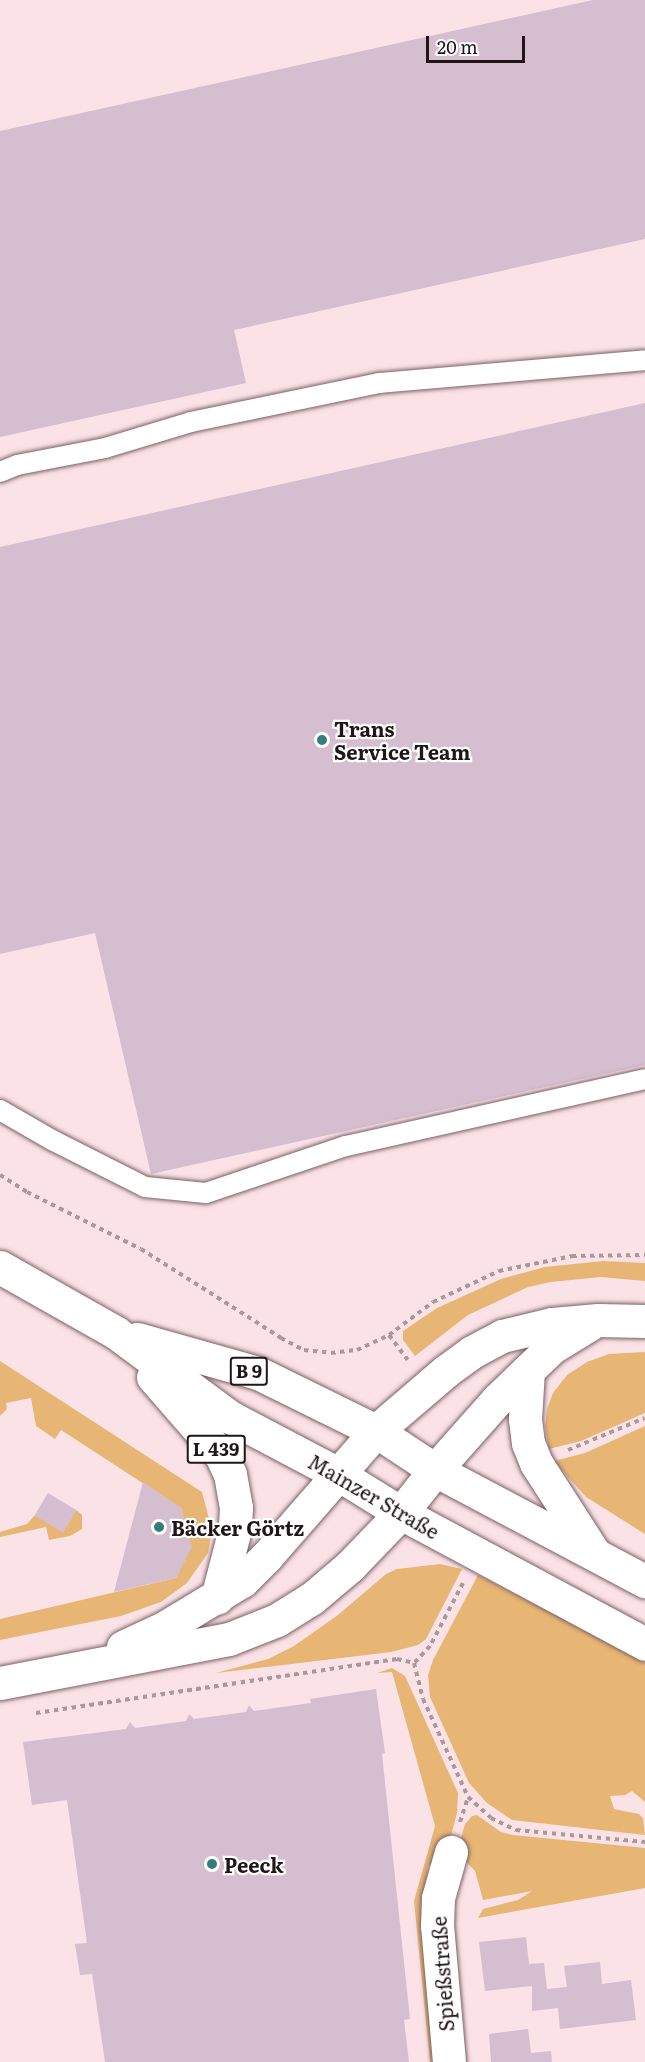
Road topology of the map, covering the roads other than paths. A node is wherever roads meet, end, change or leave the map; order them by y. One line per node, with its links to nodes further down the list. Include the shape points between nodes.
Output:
1 (645, 360): 2 (lane, via 379,383 191,422 105,448)
2 (0, 471)
3 (645, 1079): 4 (lane, via 346,1146 206,1193 145,1187)
4 (0, 1110)
5 (0, 1267): 8 (main road, Mainzer Straße / B 9)
6 (598, 1320): 7 (main road); 9 (main road, via 551,1348); 10 (main road, via 552,1324 502,1336 446,1371)
7 (645, 1321)
8 (115, 1332): 10 (main road, Mainzer Straße / B 9, via 258,1373); 12 (main road, Mainzer Straße / B 9, via 230,1417); 16 (main road, L 439, via 221,1455 230,1474 235,1529)
9 (528, 1370): 11 (main road); 14 (main road, via 528,1443)
10 (376, 1431): 11 (main road, Mainzer Straße / B 9); 12 (main road)
11 (435, 1470): 13 (main road); 14 (main road, Mainzer Straße / B 9)
12 (338, 1474): 13 (main road, Mainzer Straße / B 9); 16 (main road, via 267,1556 242,1581)
13 (401, 1513): 17 (main road, Mainzer Straße / B 9); 18 (main road, via 350,1566 311,1599 277,1620 229,1639)
14 (594, 1553): 15 (main road, Mainzer Straße / B 9)
15 (645, 1581)
16 (217, 1598): 18 (main road)
17 (645, 1644)
18 (87, 1664): 19 (main road)
19 (0, 1683)
20 (452, 1852): 21 (main road, Spießstraße, via 438,1898 437,1926)
21 (449, 2062)

